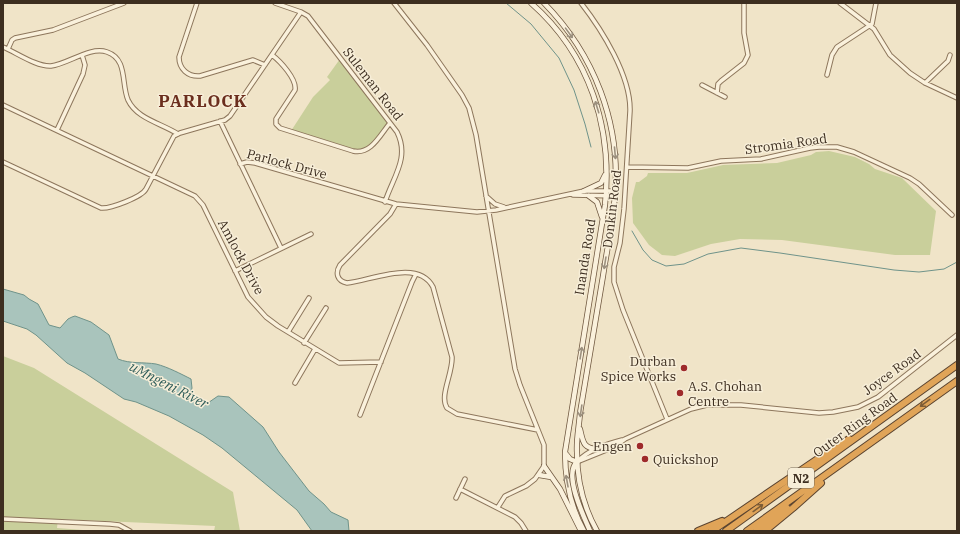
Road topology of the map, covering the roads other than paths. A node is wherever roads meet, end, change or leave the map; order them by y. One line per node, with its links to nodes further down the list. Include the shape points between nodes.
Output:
1 (124, 3): 14 (street, via 53,30 15,38)
2 (197, 3): 18 (street, via 179,56 180,64 185,71 200,76 253,60)
3 (275, 3): 11 (street)
4 (394, 3): 38 (street, via 427,45 465,101 476,135)
5 (531, 3): 33 (main road, Inanda Road, one-way to 5, via 604,134 588,82 563,37)
6 (544, 3): 37 (main road, Inanda Road, one-way to 37, via 579,46 600,88 613,138)
7 (581, 3): 32 (street, Donkin Road, via 605,38 628,87 630,103)
8 (744, 3): 22 (street, via 744,33 748,55 744,62 718,84)
9 (840, 3): 12 (street)
10 (876, 3): 12 (street, via 873,22)
11 (301, 12): 16 (street); 27 (street, Suleman Road, via 308,16)
12 (869, 26): 19 (street, via 837,47 832,55); 20 (street, via 875,30 892,57)
13 (3, 47): 14 (street)
14 (8, 49): 15 (street, via 46,66)
15 (82, 55): 28 (street, via 85,65 83,74); 29 (street, via 102,50 115,56 122,67 127,98 132,107 142,116)
16 (272, 55): 18 (street); 27 (street, via 294,80 295,86 276,119 276,124 280,128 360,152 374,144)
17 (950, 55): 20 (street, via 948,61)
18 (265, 65): 26 (street, via 228,118)
19 (827, 75)
20 (925, 83): 24 (street)
21 (702, 85): 22 (street)
22 (717, 93): 23 (street)
23 (725, 97)
24 (957, 98)
25 (3, 105): 28 (street, Amlock Drive)
26 (220, 121): 29 (street); 31 (street, Parlock Drive)
27 (390, 123): 42 (street, Suleman Road, via 399,137 402,156)
28 (57, 130): 34 (street, Amlock Drive)
29 (178, 134): 34 (street, via 173,138)
30 (3, 162): 34 (street, via 101,208 142,194)
31 (240, 164): 42 (street, Parlock Drive, via 255,163); 49 (street)
32 (627, 167): 46 (street, Stromia Road, via 688,168 721,161 761,159 810,148 837,148 854,152 910,178); 63 (street, Donkin Road, via 622,230 614,267 614,282 622,310)
33 (607, 170): 35 (main road, Inanda Road); 36 (main road, via 601,183)
34 (154, 176): 50 (street, Amlock Drive, via 198,198)
35 (606, 190): 36 (street, Parlock Drive); 37 (street, Parlock Drive); 41 (main road, Inanda Road)
36 (584, 191): 39 (street, Parlock Drive)
37 (616, 194): 41 (street, Parlock Drive); 65 (main road, Inanda Road, one-way to 65)
38 (485, 195): 44 (street, via 495,204); 45 (street)
39 (568, 195): 40 (street, Parlock Drive); 44 (street, Parlock Drive)
40 (589, 196): 41 (street, Parlock Drive); 47 (main road, via 599,206)
41 (606, 196): 47 (main road, Inanda Road)
42 (384, 202): 43 (street, Parlock Drive)
43 (396, 204): 45 (street, Parlock Drive); 51 (street, via 390,214 340,265 337,276 346,284 399,272)
44 (505, 208): 45 (street, Parlock Drive)
45 (488, 211): 66 (street, via 515,369)
46 (952, 214)
47 (602, 220): 69 (main road, Inanda Road, one-way to 47)
48 (311, 234): 49 (street)
49 (281, 248): 50 (street)
50 (235, 272): 54 (street, Amlock Drive, via 248,297 266,316)
51 (416, 274): 58 (street); 66 (street, via 433,287 452,357 452,368 444,399 447,408 457,414)
52 (309, 298): 54 (street)
53 (326, 308): 56 (street)
54 (288, 332): 56 (street, Amlock Drive)
55 (957, 335): 63 (street, Joyce Road, via 878,397 858,407 819,414 747,405 715,404 690,409)
56 (304, 342): 57 (street, Amlock Drive)
57 (315, 349): 58 (street, Amlock Drive, via 339,364); 61 (street)
58 (381, 362): 62 (street)
59 (957, 365): 64 (highway, Outer Ring Road / N2)
60 (957, 381): 70 (highway, Outer Ring Road / N2, one-way to 70)
61 (294, 383)
62 (360, 415)
63 (667, 419): 67 (street, Joyce Road)
64 (876, 423): 80 (highway); 90 (highway, Outer Ring Road / N2, one-way to 64)
65 (579, 425): 68 (main road, via 585,446); 71 (main road, Inanda Road)
66 (538, 430): 72 (street, via 545,449)
67 (625, 439): 68 (street, Joyce Road); 71 (street, Joyce Road, via 614,447)
68 (599, 449): 71 (street, Joyce Road, via 582,456)
69 (566, 452): 71 (main road, via 570,459); 85 (main road, Inanda Road, one-way to 69, via 570,496 566,475)
70 (849, 459): 76 (highway); 91 (highway, Outer Ring Road / N2)
71 (577, 462): 86 (main road, via 572,470 573,481); 87 (main road, Inanda Road, via 583,496)
72 (544, 466): 73 (street); 74 (main road)
73 (539, 475): 74 (main road); 79 (street, via 526,486 505,496)
74 (551, 477): 84 (main road, via 560,489)
75 (465, 479): 77 (street)
76 (815, 488): 92 (highway); 93 (highway)
77 (460, 489): 78 (street); 79 (street)
78 (456, 498)
79 (498, 507): 83 (street, via 518,519)
80 (738, 513): 88 (highway); 89 (highway)
81 (3, 519): 82 (street, via 110,524 119,525)
82 (130, 531)
83 (526, 531)
84 (581, 531)
85 (584, 531)
86 (590, 531)
87 (597, 531)
88 (698, 531)
89 (712, 531)
90 (726, 531)
91 (747, 531)
92 (756, 531)
93 (765, 531)

